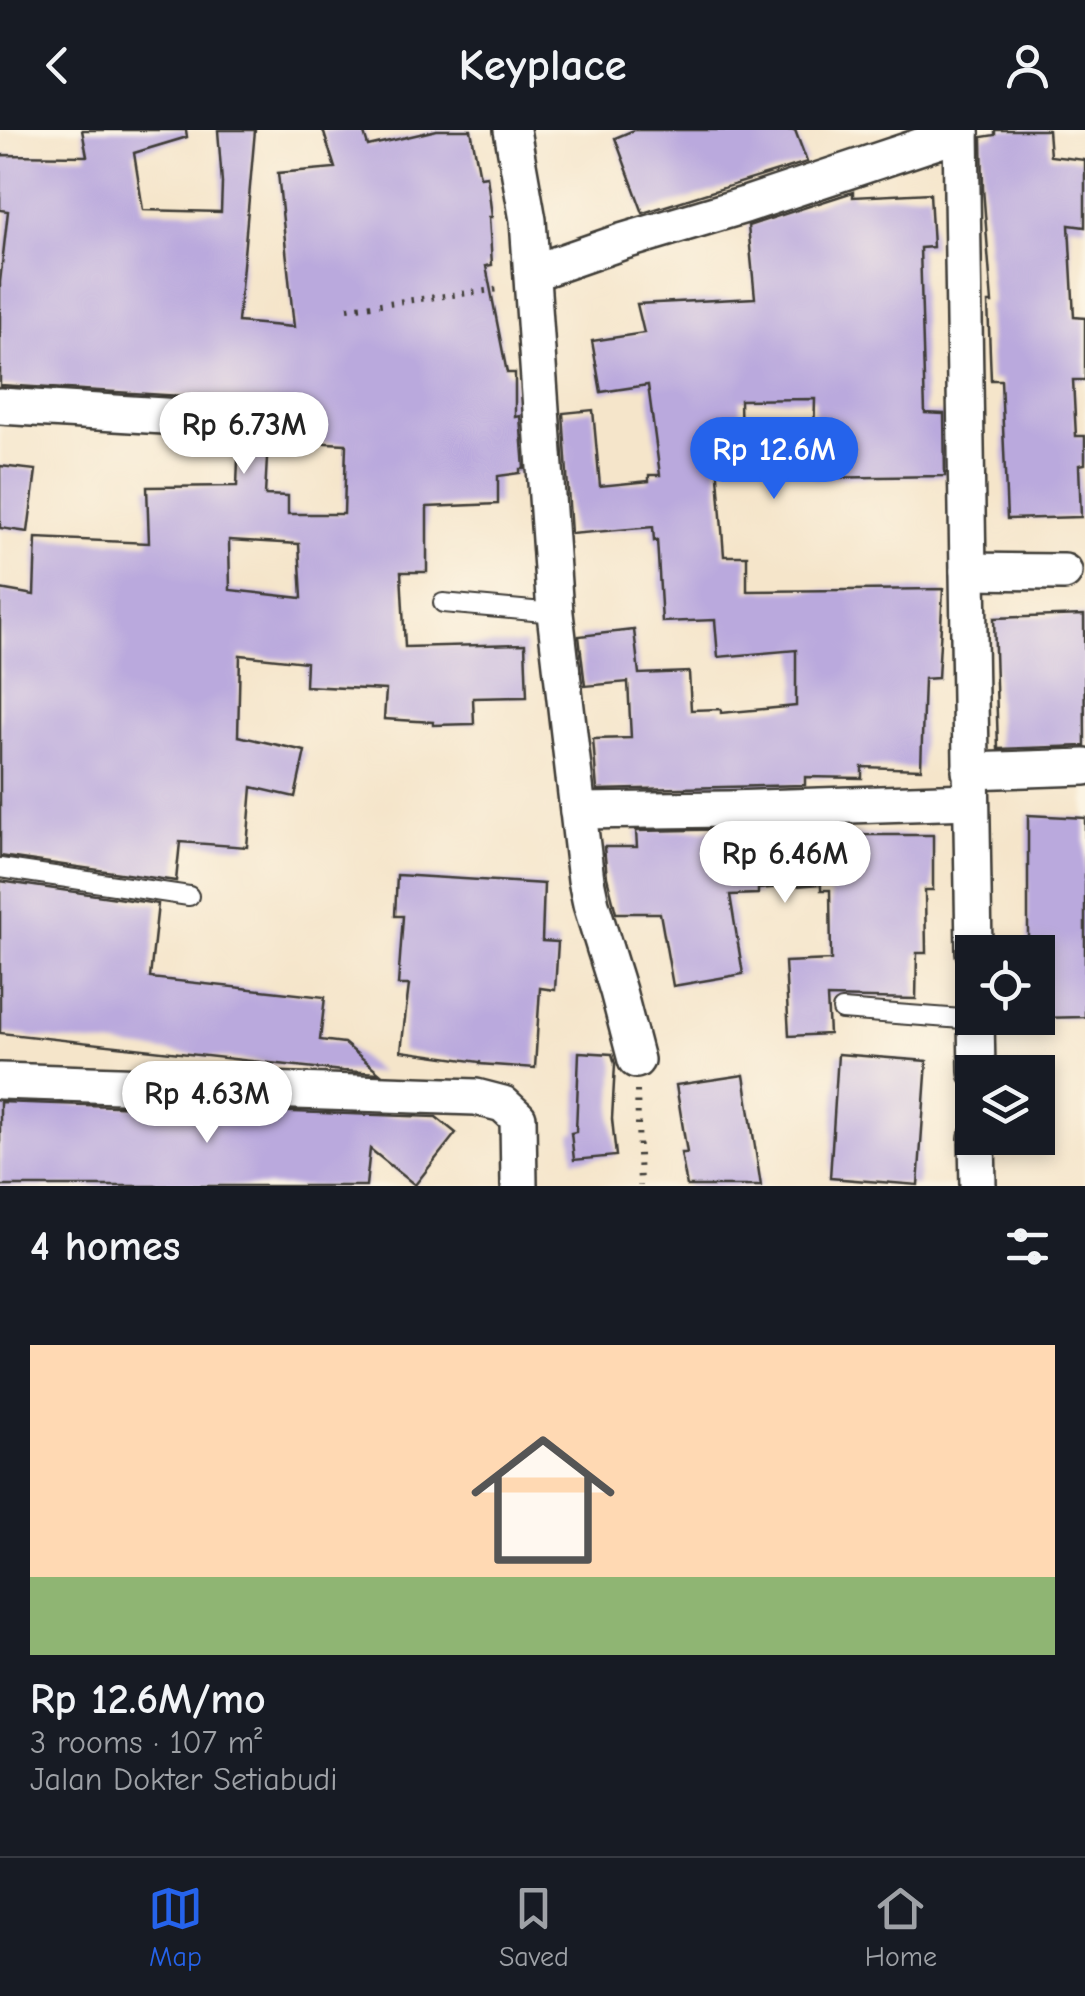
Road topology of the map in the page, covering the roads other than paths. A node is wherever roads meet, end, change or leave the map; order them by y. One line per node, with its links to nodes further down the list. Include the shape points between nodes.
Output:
1 (512, 130): 3 (street)
2 (961, 131): 3 (street, via 621,242); 6 (street)
3 (532, 278): 9 (street)
4 (0, 406): 5 (street)
5 (213, 419)
6 (968, 571): 7 (street); 11 (street)
7 (1064, 572)
8 (443, 603): 9 (lane)
9 (555, 613): 12 (street)
10 (1085, 768): 11 (street)
11 (971, 786): 12 (street, via 729,809); 15 (street)
12 (578, 810): 18 (street, via 590,904)
13 (0, 868): 14 (lane)
14 (189, 896)
15 (974, 935)
16 (842, 1010): 17 (lane)
17 (955, 1018)
18 (636, 1060)
19 (0, 1080): 21 (street, via 476,1096 504,1104 518,1118)
20 (977, 1155): 22 (street)
21 (519, 1186)
22 (978, 1186)

